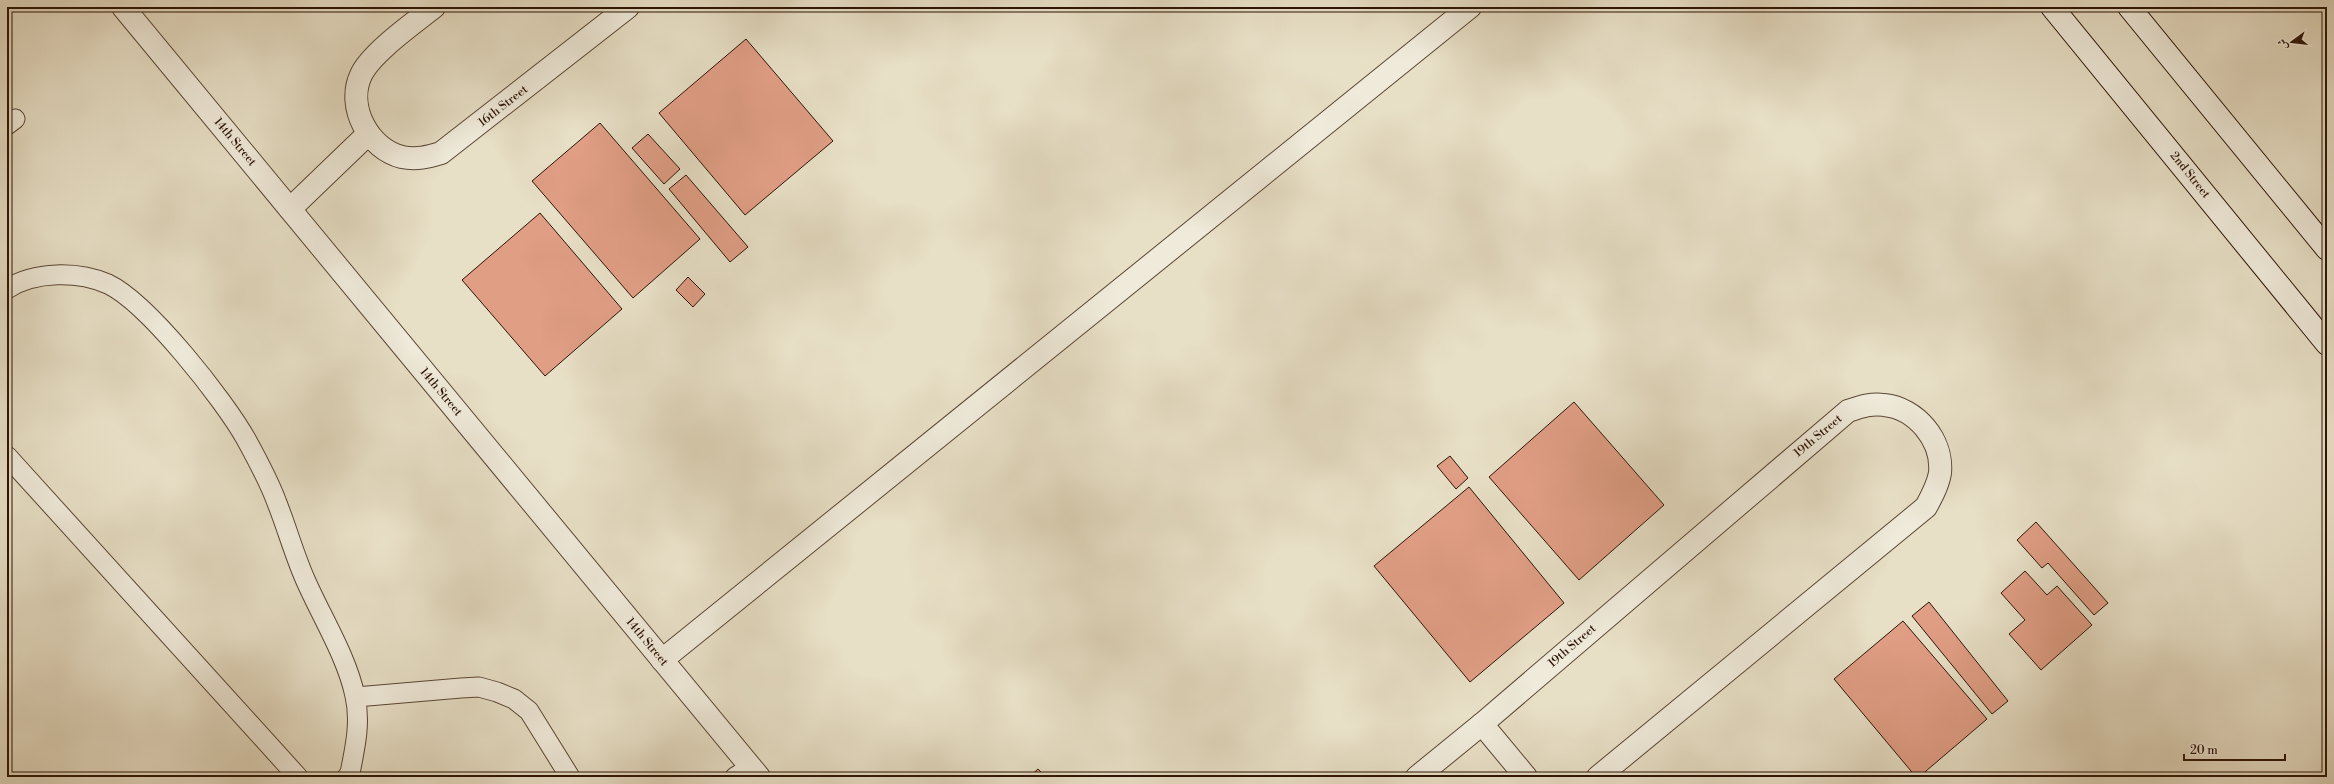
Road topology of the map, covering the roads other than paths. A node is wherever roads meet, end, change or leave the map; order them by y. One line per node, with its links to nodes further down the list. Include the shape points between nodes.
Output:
1 (123, 7): 8 (street, 14th Street)
2 (434, 7): 7 (street, 16th Street, via 388,45 360,75 356,96 359,116)
3 (628, 7): 7 (street, 16th Street, via 441,153 423,158 402,157 383,149)
4 (1470, 7): 13 (street)
5 (2052, 7): 11 (street, 2nd Street)
6 (2129, 7): 9 (street)
7 (368, 134): 8 (street)
8 (290, 209): 13 (street, 14th Street)
9 (2327, 249)
10 (7, 289): 14 (lane, via 29,280 55,275 82,276 108,284 131,298 172,342 208,385 245,438 277,502 298,561 345,665)
11 (2327, 344)
12 (7, 456): 17 (lane)
13 (662, 660): 16 (street, 14th Street)
14 (356, 697): 18 (lane, via 357,736); 19 (lane, via 479,687 497,692 514,699 529,711)
15 (1482, 724): 20 (street, 19th Street); 21 (street); 22 (street, 19th Street, via 1848,411 1866,405 1885,405 1903,410 1919,420 1931,436 1938,453 1940,472 1935,490 1926,507)
16 (748, 774)
17 (298, 777)
18 (347, 777)
19 (570, 777)
20 (1417, 777)
21 (1526, 777)
22 (1598, 777)

